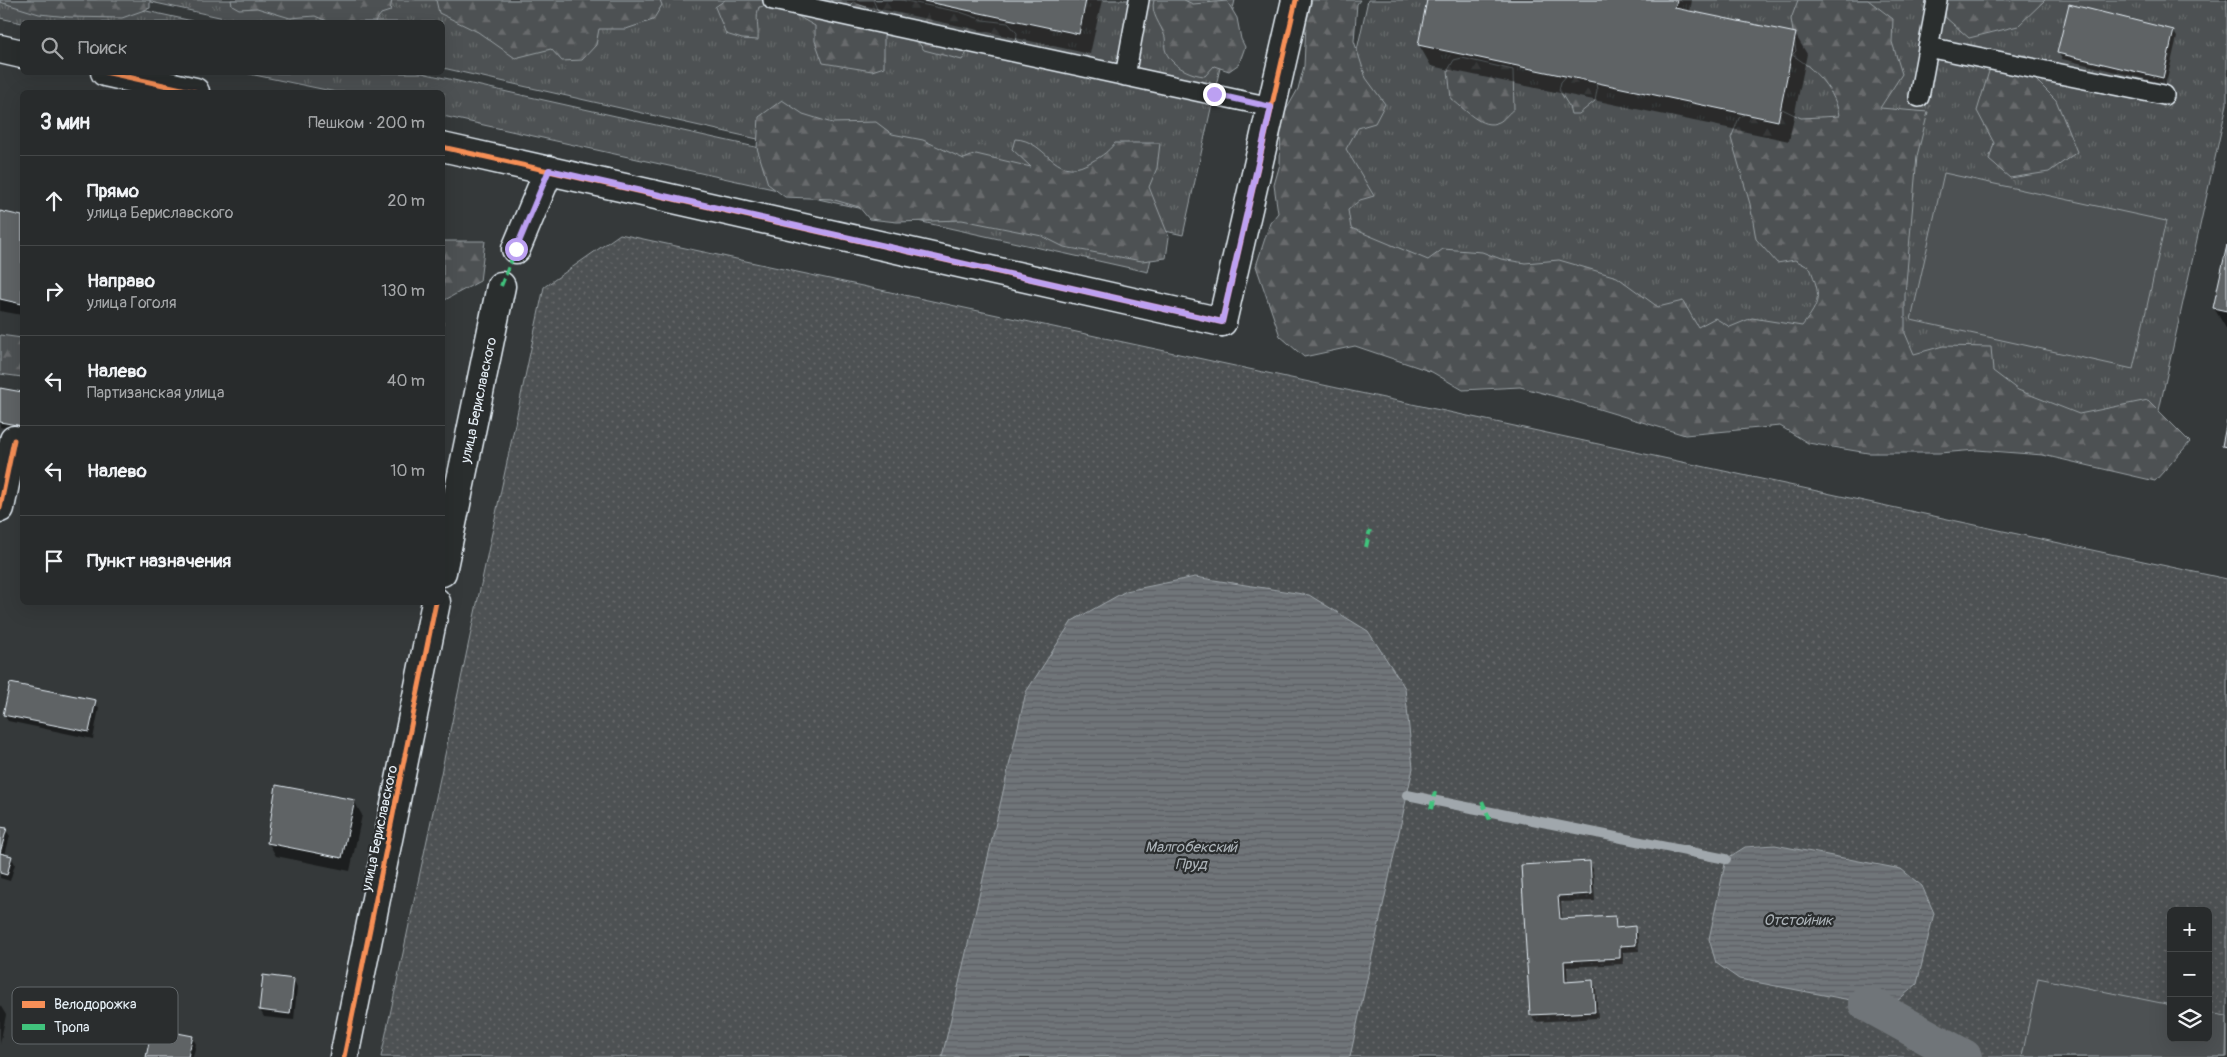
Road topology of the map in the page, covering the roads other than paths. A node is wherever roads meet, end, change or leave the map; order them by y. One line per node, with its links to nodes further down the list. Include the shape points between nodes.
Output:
1 (773, 0): 9 (lane)
2 (1139, 0): 9 (lane)
3 (1296, 0): 13 (street)
4 (1937, 0): 5 (lane)
5 (1928, 47): 11 (lane); 12 (lane)
6 (0, 49): 7 (street)
7 (20, 54)
8 (118, 75): 10 (street)
9 (1125, 76): 13 (lane)
10 (186, 90)
11 (2164, 95)
12 (1919, 97)
13 (1271, 107): 15 (street, via 1222,322)
14 (445, 148): 15 (street)
15 (549, 170): 16 (street)
16 (516, 249)
17 (501, 286): 20 (street, улица Бериславского)
18 (14, 440): 19 (street)
19 (0, 508)
20 (445, 557)
21 (435, 605): 22 (street, улица Бериславского)
22 (344, 1057)

